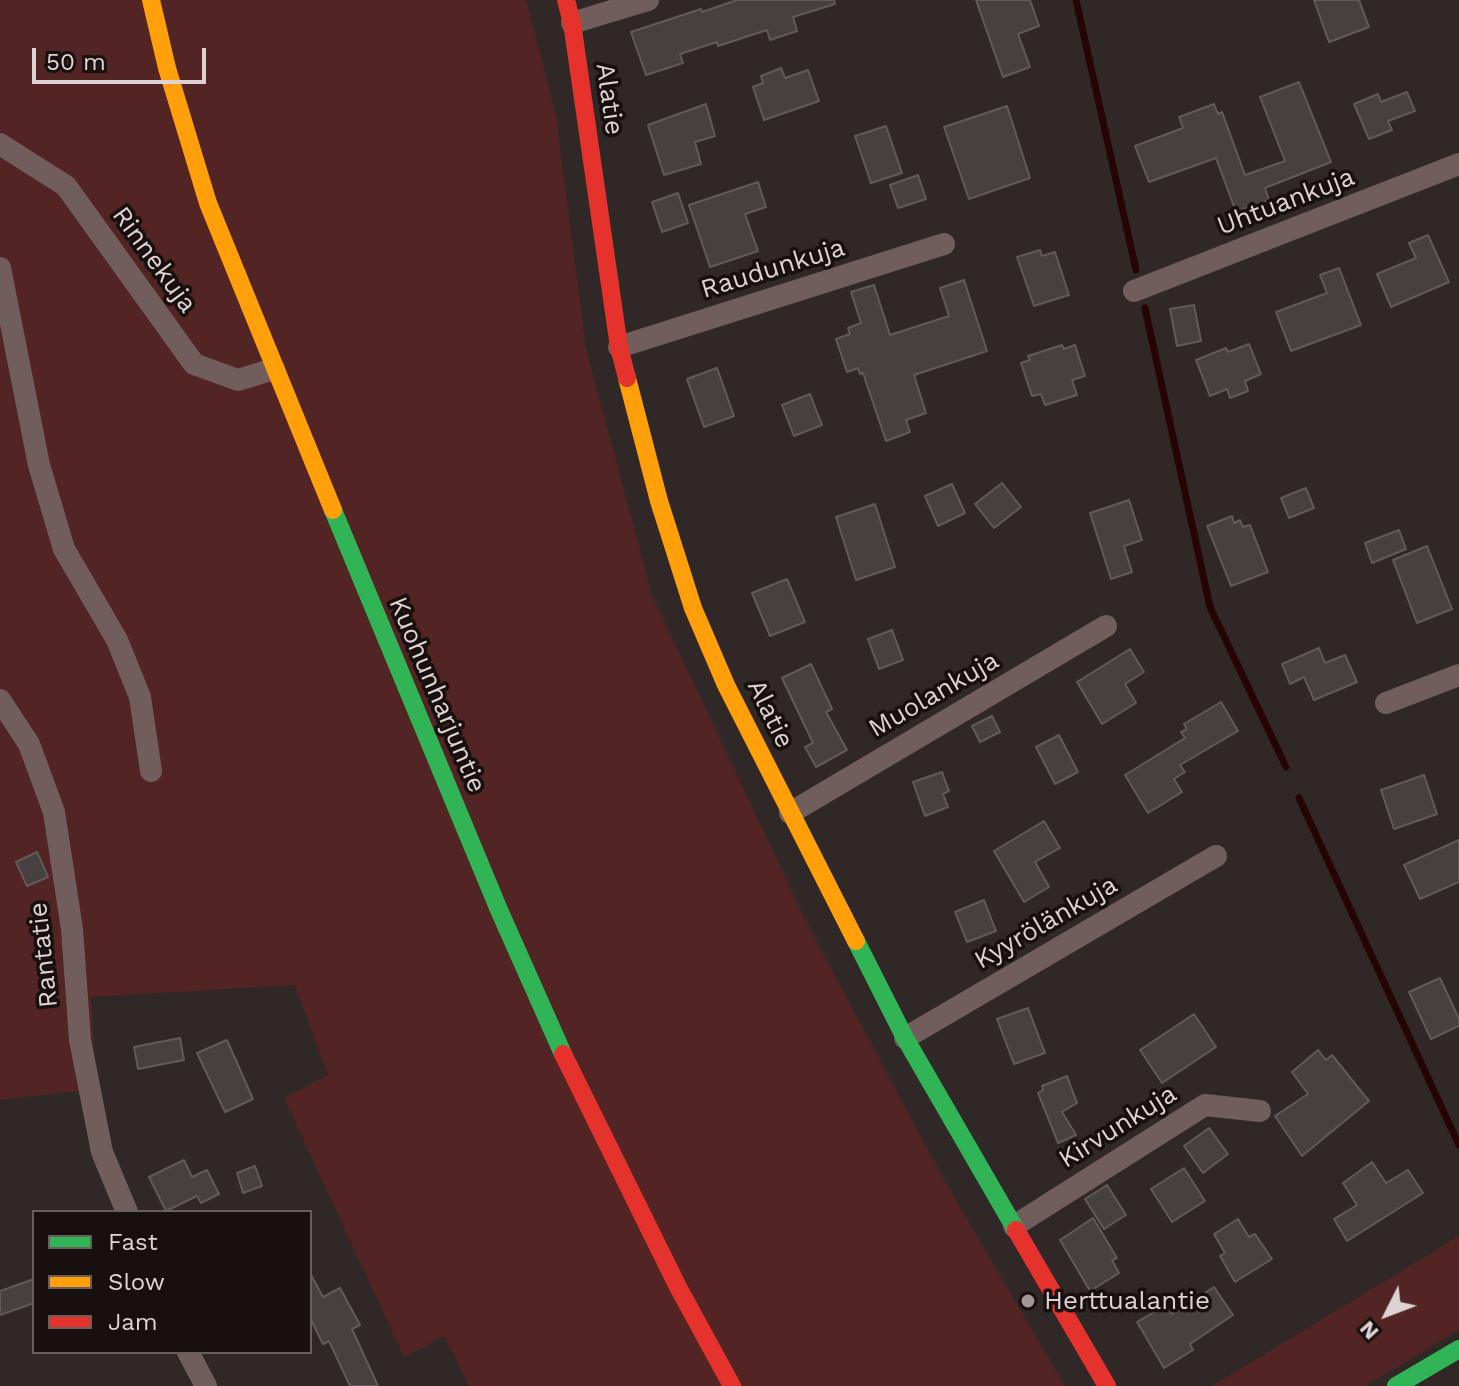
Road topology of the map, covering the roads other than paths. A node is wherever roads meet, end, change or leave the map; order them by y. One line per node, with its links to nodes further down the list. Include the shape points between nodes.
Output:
1 (151, 0): 11 (street, Kuohunharjuntie, via 208,203)
2 (566, 0): 4 (street, Alatie)
3 (648, 0): 4 (street)
4 (572, 23): 10 (street, Alatie)
5 (4, 153): 11 (street, Rinnekuja, via 66,186 194,364 238,380)
6 (1459, 164): 9 (street, Uhtuankuja)
7 (944, 244): 10 (street, Raudunkuja)
8 (0, 268): 16 (street, via 39,465 64,549 117,640 140,697)
9 (1134, 291)
10 (619, 347): 17 (street, Alatie, via 693,608)
11 (274, 369): 26 (street, Kuohunharjuntie, via 575,1082)
12 (1106, 626): 17 (street, Muolankuja)
13 (1459, 675): 15 (street)
14 (0, 700): 21 (street, Rantatie, via 29,744 54,812 72,929 80,1040 102,1152)
15 (1386, 703)
16 (151, 771)
17 (790, 813): 19 (street, Alatie)
18 (1216, 856): 19 (street, Kyyrölänkuja)
19 (905, 1038): 22 (street, Alatie)
20 (1260, 1111): 22 (street, Kirvunkuja, via 1205,1105)
21 (126, 1210)
22 (1014, 1226): 27 (street, Alatie)
23 (1459, 1349): 28 (street)
24 (189, 1354): 25 (street)
25 (206, 1386)
26 (732, 1386)
27 (1107, 1386)
28 (1396, 1386)

